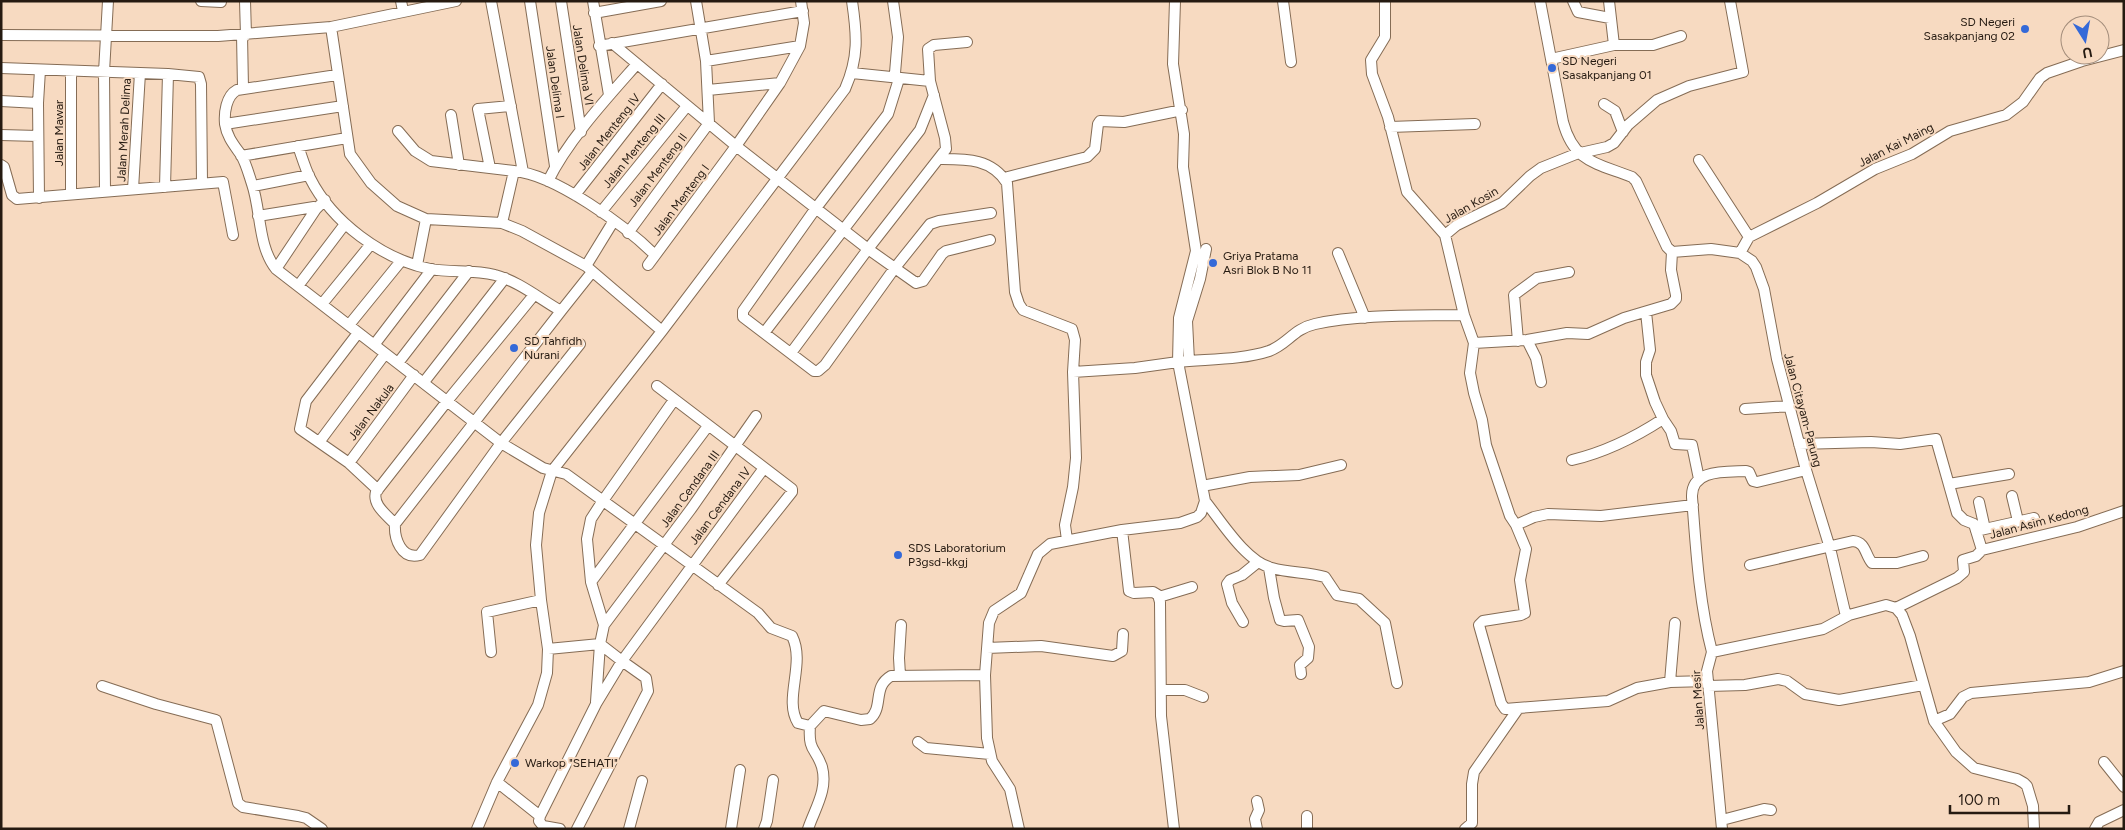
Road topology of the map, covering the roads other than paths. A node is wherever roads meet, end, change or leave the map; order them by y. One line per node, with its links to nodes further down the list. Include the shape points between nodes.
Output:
1 (108, 1): 29 (street)
2 (200, 1): 20 (street)
3 (245, 1): 28 (street)
4 (456, 1): 21 (street)
5 (490, 1): 61 (street)
6 (530, 1): 83 (street, Jalan Delima I)
7 (561, 1): 70 (street, Jalan Delima VI)
8 (593, 1): 23 (street)
9 (661, 1): 23 (street)
10 (696, 1): 26 (street)
11 (852, 1): 46 (street, via 857,43)
12 (893, 1): 49 (street, via 898,37)
13 (1175, 1): 63 (street, via 1172,54)
14 (1283, 1): 39 (street)
15 (1385, 1): 68 (street, via 1385,37 1373,56 1371,68)
16 (1540, 1): 37 (street)
17 (1573, 1): 24 (street, via 1578,12)
18 (1609, 1): 24 (street)
19 (1730, 1): 71 (street, Jalan Kosin, via 1743,72 1672,92 1651,104)
20 (221, 2)
21 (402, 6): 25 (street)
22 (802, 6): 26 (street); 35 (street)
23 (594, 13): 34 (street)
24 (1610, 18): 33 (street)
25 (331, 27): 28 (street); 48 (street)
26 (700, 28): 32 (street); 38 (street)
27 (1, 35): 29 (street)
28 (242, 35): 29 (street); 53 (street)
29 (106, 36): 44 (street)
30 (1681, 36): 33 (street, via 1653,45)
31 (967, 42): 50 (street, via 930,46)
32 (612, 43): 34 (street); 40 (street)
33 (1614, 45): 37 (street)
34 (599, 46): 56 (street)
35 (800, 46): 38 (street); 51 (street, Jalan Menteng I)
36 (2124, 50): 112 (street, Jalan Kai Maing, via 2047,73 2006,115 1950,131 1912,154 1875,169)
37 (1552, 59): 77 (street, via 1566,134)
38 (706, 61): 54 (street)
39 (1291, 62)
40 (637, 64): 52 (street); 56 (street)
41 (1, 68): 42 (street)
42 (40, 70): 43 (street); 58 (street)
43 (71, 72): 44 (street); 95 (street, Jalan Mawar)
44 (104, 72): 45 (street); 94 (street)
45 (140, 73): 47 (street); 93 (street, Jalan Merah Delima)
46 (852, 73): 49 (street); 88 (street, via 845,89)
47 (168, 74): 90 (street, via 199,77); 92 (street)
48 (337, 75): 53 (street); 60 (street)
49 (896, 77): 50 (street); 99 (street, via 898,82 888,114)
50 (930, 81): 55 (street)
51 (780, 83): 54 (street); 76 (street, Jalan Menteng I)
52 (662, 84): 62 (street); 96 (street, Jalan Menteng IV)
53 (243, 88): 66 (street, via 231,94)
54 (708, 90): 65 (street)
55 (934, 94): 79 (street, via 946,144); 108 (street, via 920,130)
56 (609, 95): 70 (street)
57 (1, 101): 58 (street)
58 (38, 103): 73 (street)
59 (1604, 104): 71 (street, via 1615,111)
60 (343, 106): 66 (street); 74 (street)
61 (511, 106): 84 (street, via 478,109); 85 (street)
62 (687, 106): 65 (street); 101 (street, Jalan Menteng III)
63 (1182, 110): 87 (street, via 1124,122 1100,121 1095,149 1087,157); 149 (street, via 1183,167 1196,251 1179,318)
64 (451, 115): 82 (street)
65 (709, 123): 76 (street); 109 (street, Jalan Menteng II)
66 (225, 124): 78 (street)
67 (1475, 124): 68 (street)
68 (1390, 127): 111 (street, via 1406,192)
69 (398, 131): 82 (street, via 425,158)
70 (581, 132): 83 (street)
71 (1623, 132): 77 (street, Jalan Kosin, via 1607,147)
72 (1, 135): 73 (street)
73 (38, 136): 97 (street)
74 (347, 138): 75 (street); 104 (street, via 350,154 372,184 397,206)
75 (298, 146): 78 (street); 86 (street)
76 (735, 148): 88 (street); 120 (street, Jalan Menteng I)
77 (1579, 154): 111 (street, Jalan Kosin, via 1535,172 1502,203 1457,225); 117 (street, via 1636,181)
78 (241, 156): 91 (street)
79 (939, 158): 87 (street, via 979,161); 115 (street)
80 (1699, 160): 112 (street)
81 (1, 165): 97 (street, via 12,195 17,199)
82 (459, 165): 84 (street)
83 (555, 166): 89 (street)
84 (490, 168): 85 (street)
85 (518, 171): 89 (street); 106 (street)
86 (309, 175): 91 (street); 98 (street)
87 (1004, 178): 151 (street, via 1007,183 1015,292 1019,304 1024,310 1072,329)
88 (777, 179): 99 (street); 139 (street)
89 (548, 180): 96 (street)
90 (202, 184): 92 (street); 110 (street, via 224,184)
91 (253, 186): 103 (street)
92 (166, 187): 93 (street)
93 (133, 189): 94 (street)
94 (105, 191): 95 (street)
95 (71, 194): 97 (street)
96 (575, 195): 101 (street)
97 (39, 198)
98 (326, 200): 100 (street); 107 (street)
99 (816, 208): 108 (street); 141 (street, via 743,311 745,320)
100 (316, 209): 103 (street); 124 (street)
101 (601, 212): 105 (street)
102 (991, 212): 127 (street, via 930,224)
103 (258, 216): 124 (street, via 268,256)
104 (426, 219): 106 (street); 122 (street)
105 (613, 222): 109 (street); 126 (street)
106 (502, 223): 126 (street, via 522,230)
107 (345, 224): 114 (street); 131 (street)
108 (844, 230): 115 (street); 141 (street)
109 (628, 233): 120 (street)
110 (233, 235)
111 (1445, 235): 136 (street, Jalan Kosin)
112 (1749, 237): 119 (street)
113 (990, 240): 127 (street, via 946,251 920,283)
114 (371, 244): 121 (street); 133 (street)
115 (868, 249): 127 (street); 146 (street)
116 (1206, 249): 148 (street, via 1187,321)
117 (1672, 252): 119 (street, via 1712,249); 135 (street, via 1676,299)
118 (1338, 253): 137 (street)
119 (1740, 253): 158 (street, Jalan Citayam-Parung, via 1752,261 1764,289)
120 (655, 255): 123 (street, Jalan Menteng I)
121 (401, 261): 122 (street); 138 (street)
122 (417, 265): 125 (street)
123 (648, 265)
124 (276, 269): 131 (street)
125 (432, 269): 128 (street); 145 (street)
126 (589, 269): 134 (street); 139 (street)
127 (894, 269): 146 (street, via 820,370 814,370)
128 (469, 272): 130 (street); 150 (street)
129 (1569, 272): 142 (street, via 1537,278 1514,295)
130 (505, 278): 132 (street); 153 (street)
131 (298, 286): 133 (street)
132 (534, 295): 134 (street); 156 (street)
133 (322, 304): 138 (street)
134 (561, 311): 162 (street)
135 (1646, 312): 142 (street, via 1588,334 1567,333); 161 (street, via 1650,350 1646,375)
136 (1464, 315): 137 (street); 143 (street, Jalan Kosin)
137 (1365, 318): 148 (street, via 1304,327 1281,345 1253,355)
138 (349, 325): 140 (street)
139 (662, 331): 173 (street)
140 (358, 333): 145 (street); 164 (street, via 306,401 300,429)
141 (764, 334): 146 (street)
142 (1523, 340): 143 (street); 154 (street, via 1536,358)
143 (1474, 343): 189 (street, via 1470,373 1486,445)
144 (580, 344): 165 (street)
145 (374, 345): 147 (street)
146 (791, 353)
147 (385, 354): 150 (street); 164 (street)
148 (1189, 361): 149 (street)
149 (1178, 362): 151 (street); 177 (street)
150 (398, 363): 152 (street)
151 (1073, 372): 192 (street, via 1076,458 1065,525)
152 (414, 375): 153 (street); 169 (street, Jalan Nakula)
153 (424, 382): 156 (street)
154 (1541, 382)
155 (657, 386): 157 (street)
156 (448, 400): 162 (street); 178 (street)
157 (674, 400): 163 (street); 181 (street)
158 (1789, 406): 159 (street); 166 (street, Jalan Citayam-Parung)
159 (1744, 409)
160 (756, 416): 167 (street, Jalan Cendana III)
161 (1663, 419): 168 (street, via 1612,448); 175 (street, via 1675,444 1692,445)
162 (475, 422): 165 (street); 187 (street)
163 (708, 426): 167 (street); 188 (street)
164 (320, 441): 169 (street)
165 (501, 442): 173 (street); 187 (street, via 420,555 402,550 395,537)
166 (1799, 444): 172 (street, Jalan Citayam-Parung); 176 (street, Jalan Asim Kedong, via 1900,444 1936,440)
167 (736, 446): 171 (street); 193 (street, Jalan Cendana III)
168 (1572, 460)
169 (349, 463): 178 (street)
170 (1341, 465): 177 (street, via 1299,475 1250,478)
171 (764, 468): 197 (street, Jalan Cendana IV); 202 (street, via 791,486 792,492)
172 (1806, 470): 175 (street, via 1757,482 1746,471 1709,473); 194 (street, Jalan Citayam-Parung)
173 (552, 471): 181 (street, via 566,474); 205 (street, via 536,530)
174 (2009, 474): 176 (street)
175 (1699, 478): 183 (street, via 1692,489)
176 (1950, 484): 191 (street, Jalan Asim Kedong, via 1957,513)
177 (1202, 486): 180 (street)
178 (378, 490): 187 (street, via 374,497 376,504)
179 (2012, 496): 186 (street)
180 (1205, 501): 190 (street, via 1201,513 1189,520); 198 (street)
181 (602, 502): 188 (street); 201 (street, via 588,528)
182 (1979, 502): 191 (street)
183 (1693, 505): 189 (street, via 1601,516 1554,513 1534,516); 217 (street, via 1701,598)
184 (2124, 511): 195 (street, Jalan Asim Kedong, via 2077,527)
185 (2034, 518): 186 (street)
186 (2018, 521): 191 (street)
187 (395, 524)
188 (634, 524): 193 (street); 201 (street)
189 (1516, 525): 231 (street, via 1526,549 1520,580 1525,612 1483,621 1479,625 1501,704 1506,709)
190 (1122, 530): 192 (street); 204 (street, via 1129,591 1153,592)
191 (1981, 530): 195 (street, Jalan Asim Kedong)
192 (1067, 540): 214 (street, via 1046,546 1038,554 1021,593 994,611)
193 (664, 545): 197 (street); 210 (street, Jalan Cendana III)
194 (1830, 548): 196 (street, via 1857,541 1872,563 1878,564); 199 (street); 207 (street, Jalan Citayam-Parung, via 1843,608)
195 (1982, 550): 206 (street, via 1976,556 1963,560 1964,572 1957,578)
196 (1923, 556)
197 (693, 562): 202 (street); 218 (street, Jalan Cendana IV)
198 (1258, 562): 200 (street); 208 (street, via 1227,584)
199 (1750, 565)
200 (1269, 568): 220 (street, via 1280,620 1298,620 1309,647 1308,658 1300,665); 224 (street, via 1325,577 1337,595 1364,602 1387,628)
201 (591, 582): 210 (street)
202 (718, 584): 233 (street, via 758,613 770,628 792,636 797,669 794,714 798,723)
203 (1192, 587): 204 (street)
204 (1159, 597): 228 (street)
205 (540, 600): 215 (street); 216 (street, via 486,612)
206 (1896, 608): 207 (street, via 1886,605); 227 (street, via 1910,636)
207 (1849, 615): 217 (street, via 1823,628)
208 (1243, 622)
209 (1675, 623): 223 (street)
210 (604, 624): 213 (street)
211 (901, 624): 221 (street)
212 (1123, 634): 214 (street, via 1122,651 1114,656 1050,646)
213 (600, 644): 215 (street); 218 (street); 230 (street)
214 (987, 648): 222 (street)
215 (548, 649): 240 (street, via 549,663 538,705)
216 (491, 652)
217 (1712, 652): 225 (street, Jalan Mesir, via 1707,671)
218 (622, 661): 230 (street, Jalan Cendana IV); 251 (street, via 646,678 648,691)
219 (2124, 671): 232 (street, via 2089,682 1971,693 1963,697 1950,714)
220 (1301, 674)
221 (900, 675): 222 (street); 233 (street, via 891,676 883,682 876,710 870,719 861,720 824,711)
222 (985, 676): 235 (street)
223 (1670, 682): 225 (street); 231 (street, via 1637,688 1608,700)
224 (1397, 683)
225 (1708, 684): 227 (street, via 1745,684 1778,679 1787,681 1805,694 1843,700); 247 (street, Jalan Mesir)
226 (102, 686): 248 (street, via 216,720 238,803 243,807 306,818)
227 (1923, 686): 232 (street)
228 (1161, 690): 229 (street, via 1185,690); 257 (street)
229 (1203, 697)
230 (596, 704): 245 (street, Jalan Cendana IV)
231 (1518, 709): 260 (street, via 1474,772 1472,823)
232 (1934, 721): 261 (street, via 1956,752 1974,768 2017,779 2027,786 2033,806)
233 (810, 726): 255 (street, via 809,740 821,766 823,781)
234 (918, 742): 235 (street, via 923,747 936,750)
235 (990, 754): 256 (street, via 1010,789)
236 (2104, 762): 241 (street)
237 (740, 770): 253 (street)
238 (773, 780): 254 (street)
239 (642, 781): 252 (street)
240 (497, 782): 245 (street); 249 (street)
241 (2124, 787)
242 (1257, 801): 258 (street)
243 (1771, 810): 247 (street, via 1764,809)
244 (2124, 810): 262 (street, via 2099,822)
245 (540, 816): 250 (street, via 543,826)
246 (1306, 816): 259 (street)
247 (1722, 824)
248 (322, 829)
249 (477, 829)
250 (560, 829)
251 (577, 829)
252 (629, 829)
253 (731, 829)
254 (764, 829)
255 (808, 829)
256 (1019, 829)
257 (1174, 829)
258 (1256, 829)
259 (1306, 829)
260 (1465, 829)
261 (2034, 829)
262 (2095, 829)

